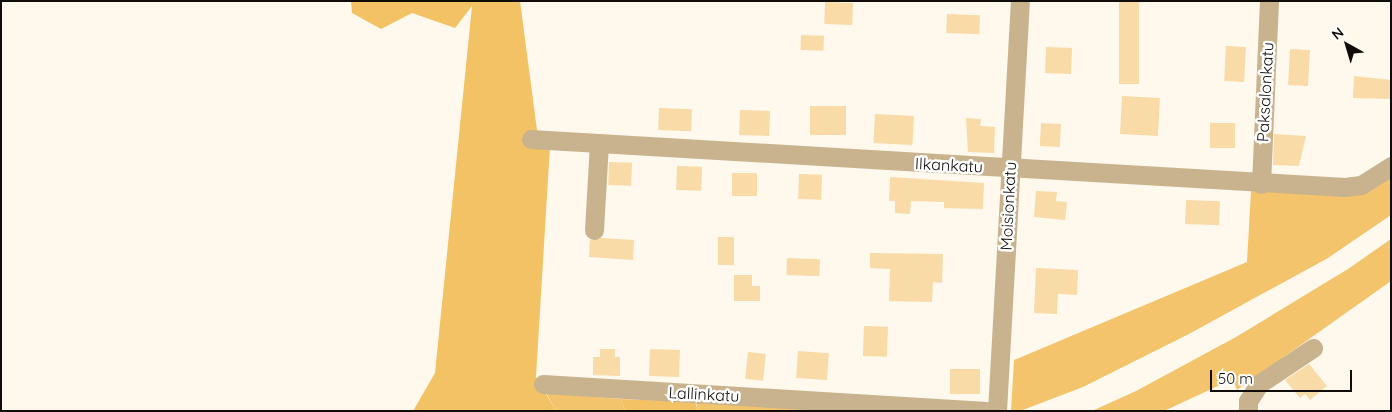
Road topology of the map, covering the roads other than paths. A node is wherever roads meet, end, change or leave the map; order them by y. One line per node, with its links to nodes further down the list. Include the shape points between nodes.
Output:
1 (1020, 1): 6 (street, Moisionkatu)
2 (1269, 1): 7 (street, Paksalonkatu)
3 (531, 138): 4 (street, Ilkankatu)
4 (599, 143): 6 (street, Ilkankatu); 8 (street)
5 (1391, 166): 7 (street, Ilkankatu, via 1361,184 1345,187)
6 (1010, 168): 7 (street, Ilkankatu); 12 (street, Moisionkatu)
7 (1261, 184)
8 (594, 230)
9 (1312, 348): 13 (street, via 1259,384 1248,401)
10 (543, 384): 11 (street, Lallinkatu)
11 (986, 411)
12 (997, 411)
13 (1248, 411)

